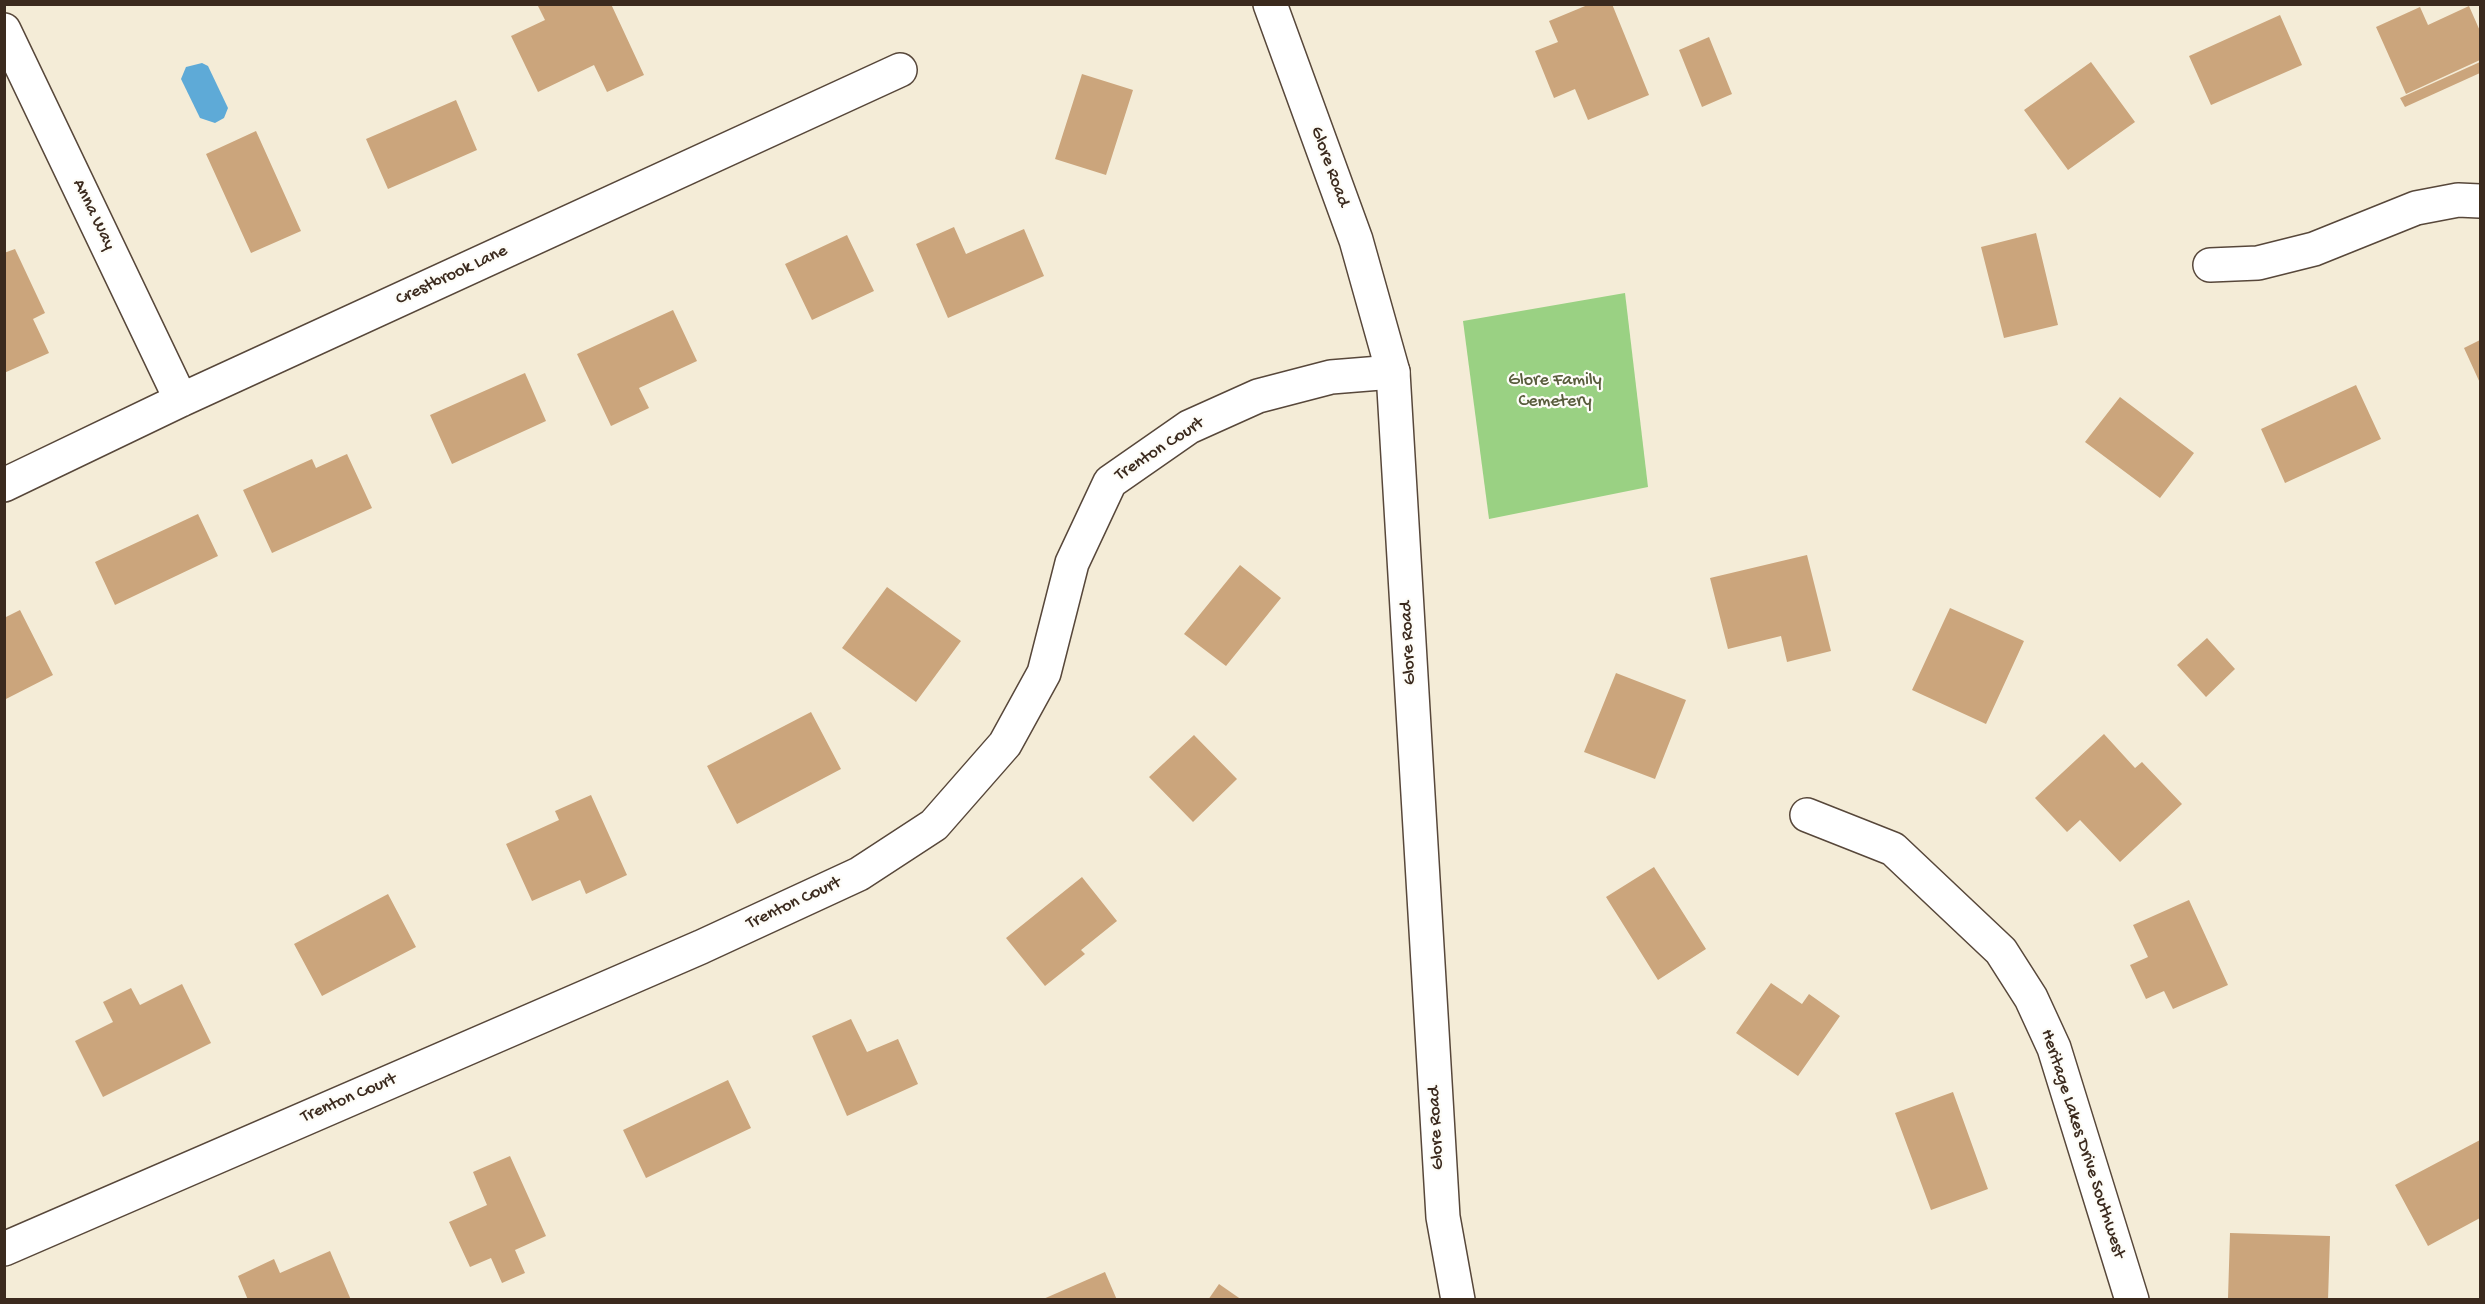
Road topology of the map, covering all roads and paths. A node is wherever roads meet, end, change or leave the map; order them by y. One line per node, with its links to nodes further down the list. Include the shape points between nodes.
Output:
1 (1270, 4): 6 (street, Glore Road, via 1356,240)
2 (4, 30): 7 (street, Anna Way)
3 (900, 70): 7 (street, Crestbrook Lane)
4 (2481, 201): 5 (street, via 2416,208 2314,249 2258,263)
5 (2210, 265)
6 (1393, 372): 10 (street, Trenton Court, via 1331,377 1258,396 1189,427 1110,482 1072,563 1044,673 1005,744 934,825 859,874 701,947); 11 (street, Glore Road, via 1443,1217)
7 (181, 400): 8 (street, Crestbrook Lane)
8 (4, 486)
9 (1808, 815): 12 (street, Heritage Lakes Drive Southwest, via 1893,849 2001,951 2031,998 2054,1048)
10 (4, 1249)
11 (1458, 1299)
12 (2132, 1299)

